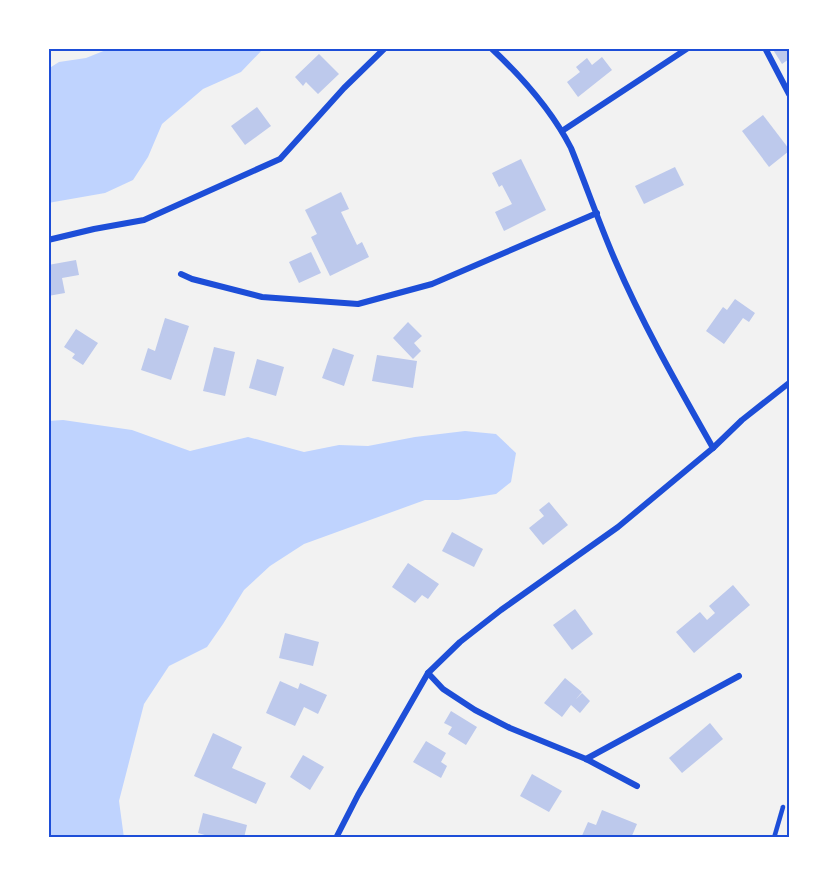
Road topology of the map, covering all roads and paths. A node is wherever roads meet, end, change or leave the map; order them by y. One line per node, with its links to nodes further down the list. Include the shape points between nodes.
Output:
1 (385, 48): 8 (street, via 279,159 144,220)
2 (491, 48): 6 (street)
3 (688, 48): 6 (street)
4 (765, 48): 5 (street)
5 (789, 94)
6 (562, 131): 7 (street)
7 (597, 213): 9 (street, via 432,284 358,304 262,297); 11 (street, via 637,305)
8 (48, 240)
9 (181, 274)
10 (789, 383): 11 (street)
11 (713, 448): 12 (street, via 618,528 460,642)
12 (428, 673): 14 (street, via 443,689 475,710); 17 (street)
13 (739, 676): 14 (street)
14 (586, 759): 15 (street)
15 (637, 786)
16 (783, 807): 18 (lane)
17 (336, 838)
18 (774, 838)

